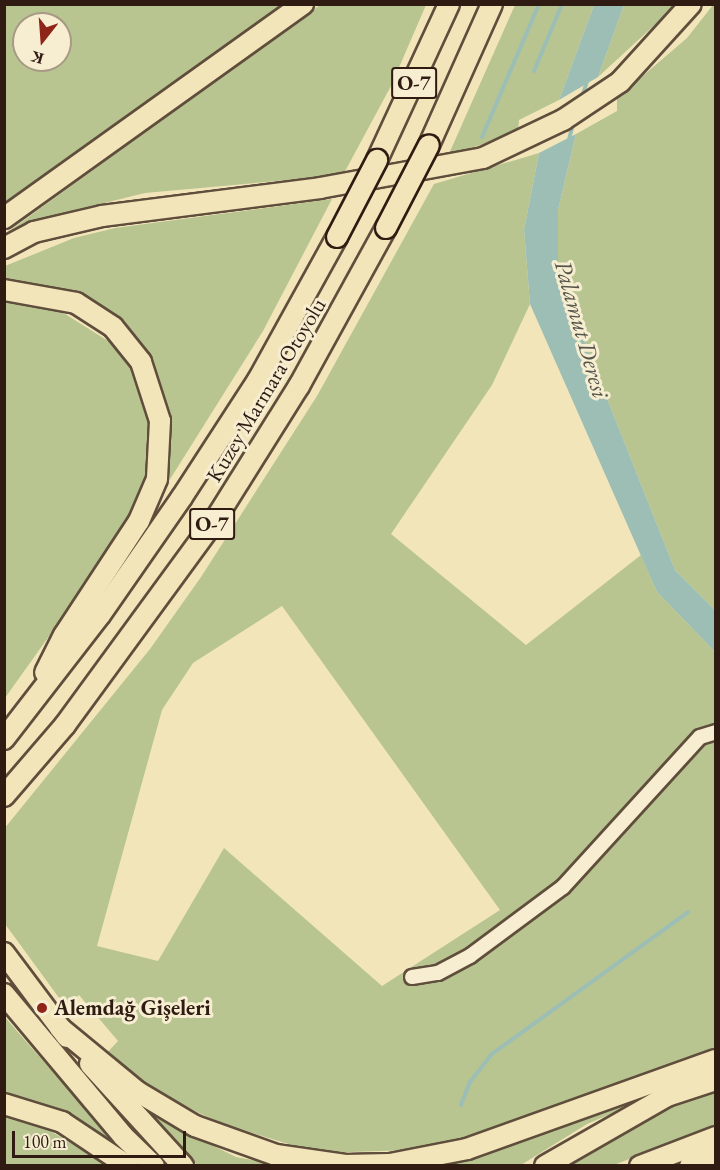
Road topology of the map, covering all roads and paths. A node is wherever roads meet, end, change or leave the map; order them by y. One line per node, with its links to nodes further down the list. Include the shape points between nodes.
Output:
1 (303, 4): 5 (highway)
2 (449, 4): 9 (highway, Kuzey Marmara Otoyolu / O-7, bridge, via 377,160 258,380 182,497)
3 (492, 4): 10 (highway, Kuzey Marmara Otoyolu / O-7, bridge, via 429,146 299,386 213,523 106,670)
4 (691, 4): 6 (highway, via 620,82 516,146 446,168 102,216 34,232)
5 (4, 218)
6 (4, 248)
7 (4, 290): 9 (highway, via 76,303 112,327 141,362 160,421 157,479 139,521 64,635)
8 (716, 732): 12 (street, via 700,737 563,887 470,956 438,973)
9 (9, 733)
10 (4, 796)
11 (4, 953): 14 (highway)
12 (412, 977)
13 (4, 994): 21 (highway, via 116,1128)
14 (60, 1028): 15 (highway, via 138,1092 195,1126 276,1155 345,1165 390,1164 467,1149); 22 (highway, via 110,1089)
15 (716, 1060)
16 (716, 1080): 23 (highway, via 659,1101)
17 (4, 1104): 20 (highway, via 62,1122)
18 (716, 1137): 24 (highway)
19 (716, 1156): 25 (highway)
20 (128, 1166)
21 (154, 1166)
22 (183, 1166)
23 (545, 1166)
24 (640, 1166)
25 (690, 1166)

